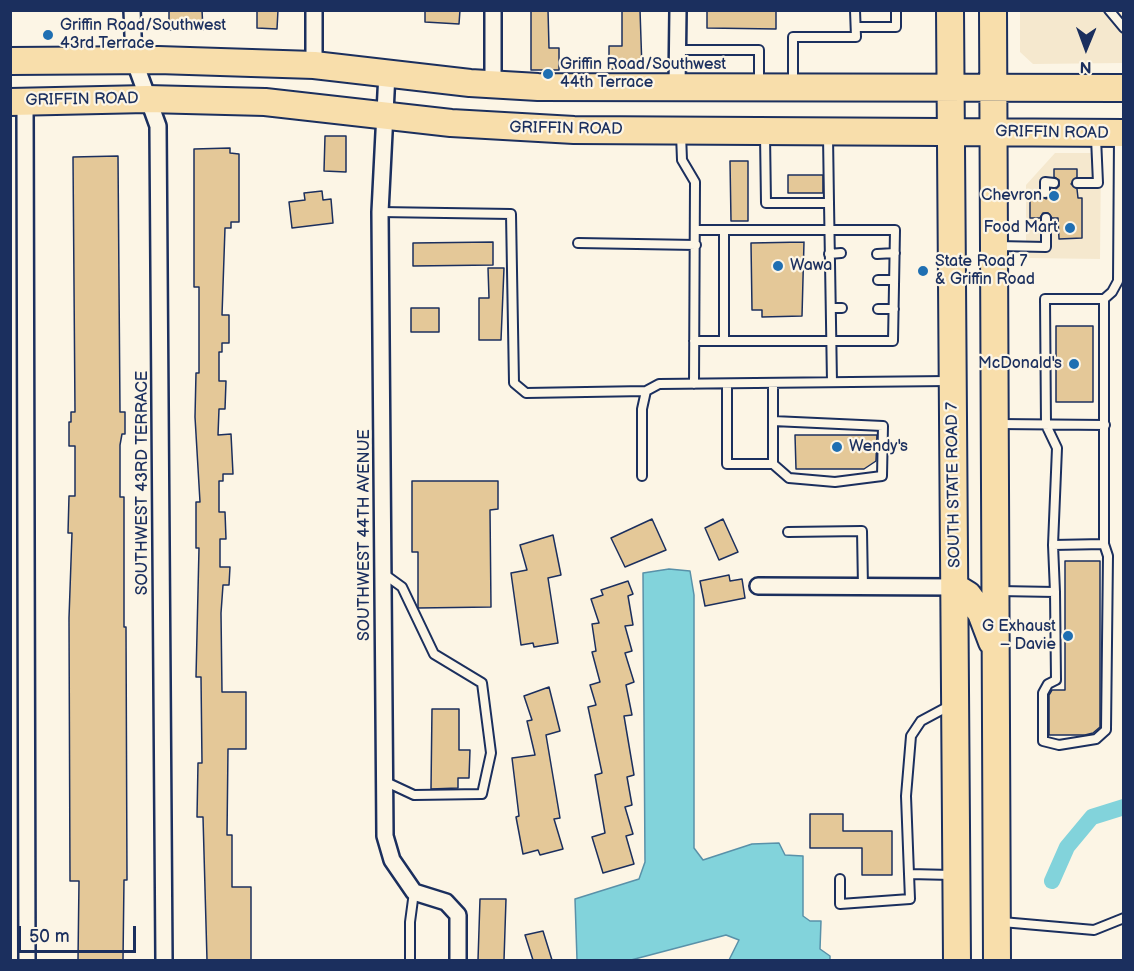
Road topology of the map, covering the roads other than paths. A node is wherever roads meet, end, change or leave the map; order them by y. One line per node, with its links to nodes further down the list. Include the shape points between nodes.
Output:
1 (132, 10): 13 (street, SOUTHWEST 43RD TERRACE)
2 (314, 10): 15 (street)
3 (493, 10): 17 (street)
4 (678, 10): 12 (street)
5 (855, 10): 10 (lane)
6 (896, 10): 10 (lane, via 896,27)
7 (950, 10): 21 (main road, SOUTH STATE ROAD 7)
8 (993, 10): 22 (main road)
9 (1109, 10): 11 (lane)
10 (855, 27): 20 (lane, via 856,37 793,37)
11 (1124, 28)
12 (678, 50): 18 (street); 19 (lane, via 759,50)
13 (134, 60): 14 (main road); 15 (main road); 24 (street, SOUTHWEST 43RD TERRACE)
14 (10, 61)
15 (314, 65): 16 (main road)
16 (387, 73): 17 (main road); 26 (street, SOUTHWEST 44TH AVENUE)
17 (494, 85): 18 (main road)
18 (677, 88): 19 (main road)
19 (759, 88): 20 (main road)
20 (793, 88): 21 (main road)
21 (951, 88): 22 (main road); 30 (main road, SOUTH STATE ROAD 7)
22 (994, 88): 23 (main road); 31 (main road)
23 (1124, 88)
24 (147, 99): 25 (main road, GRIFFIN ROAD); 26 (main road, GRIFFIN ROAD, via 265,102); 96 (street, SOUTHWEST 43RD TERRACE, via 158,126)
25 (18, 102): 95 (street)
26 (385, 116): 27 (main road, GRIFFIN ROAD, via 504,128); 37 (street, SOUTHWEST 44TH AVENUE)
27 (681, 130): 28 (main road, GRIFFIN ROAD); 39 (lane, via 682,160 695,182)
28 (765, 131): 29 (main road, GRIFFIN ROAD); 36 (lane, via 766,203)
29 (828, 131): 30 (main road, GRIFFIN ROAD); 36 (lane)
30 (951, 131): 31 (main road, GRIFFIN ROAD); 63 (main road, SOUTH STATE ROAD 7)
31 (995, 132): 32 (main road, GRIFFIN ROAD); 46 (main road)
32 (1113, 133): 34 (lane, via 1098,183); 55 (lane, via 1118,281)
33 (1054, 183): 35 (lane, via 1045,182)
34 (1077, 183)
35 (1045, 194)
36 (829, 203): 41 (lane)
37 (380, 212): 42 (lane, via 511,214); 78 (street, SOUTHWEST 44TH AVENUE)
38 (1046, 218): 46 (lane, via 1046,247)
39 (696, 230): 40 (lane); 45 (lane)
40 (724, 230): 41 (lane); 61 (lane)
41 (829, 230): 47 (lane, via 895,230); 48 (lane)
42 (512, 242): 43 (lane); 68 (lane, via 514,383 526,393)
43 (521, 242)
44 (578, 243): 45 (lane)
45 (696, 245): 60 (lane)
46 (996, 246): 70 (main road)
47 (895, 253): 50 (lane); 52 (lane)
48 (830, 254): 49 (lane); 53 (lane)
49 (841, 254)
50 (878, 254)
51 (878, 280): 52 (lane)
52 (894, 280): 59 (lane)
53 (830, 281): 54 (lane); 56 (lane)
54 (842, 281)
55 (1104, 298): 71 (lane, via 1045,299); 72 (lane)
56 (831, 308): 57 (lane); 62 (lane)
57 (842, 308)
58 (878, 309): 59 (lane)
59 (894, 309): 62 (lane, via 893,341)
60 (694, 340): 61 (lane); 66 (lane)
61 (724, 340): 62 (lane)
62 (832, 340): 64 (lane)
63 (953, 381): 64 (lane); 81 (main road, SOUTH STATE ROAD 7)
64 (832, 382): 65 (lane)
65 (773, 383): 67 (lane); 69 (lane)
66 (694, 384): 67 (lane); 68 (lane, via 659,384)
67 (727, 384): 73 (lane, via 727,464)
68 (646, 391): 74 (lane, via 642,409)
69 (773, 420): 73 (lane); 73 (lane, via 883,426 882,476 836,482 789,478)
70 (997, 424): 71 (lane); 82 (main road)
71 (1046, 425): 72 (lane); 77 (lane, via 1057,448)
72 (1105, 425): 76 (lane)
73 (773, 464)
74 (642, 476)
75 (788, 532): 80 (lane, via 862,531)
76 (1104, 543): 77 (lane); 83 (lane, via 1108,556 1106,730 1096,740 1059,745 1043,741 1043,693 1056,680)
77 (1053, 545): 83 (lane)
78 (383, 573): 86 (street, SOUTHWEST 44TH AVENUE); 86 (lane, via 402,587 434,654 482,683 491,753 483,794 414,795)
79 (758, 586): 80 (street)
80 (863, 587): 81 (street)
81 (955, 587): 84 (main road, via 968,595 981,613); 85 (main road, SOUTH STATE ROAD 7)
82 (998, 591): 83 (lane); 84 (main road)
83 (1054, 592)
84 (998, 657): 92 (main road)
85 (956, 702): 87 (lane, via 921,721 911,736 906,796); 88 (main road, SOUTH STATE ROAD 7)
86 (384, 781): 90 (street, SOUTHWEST 44TH AVENUE, via 385,836 392,860)
87 (909, 874): 88 (lane); 89 (lane, via 910,899 840,904)
88 (957, 875): 93 (main road, SOUTH STATE ROAD 7)
89 (840, 879)
90 (414, 892): 97 (lane); 98 (street, via 446,902 458,915)
91 (1124, 918): 92 (lane, via 1094,930)
92 (997, 922): 94 (main road)
93 (957, 955)
94 (997, 955)
95 (27, 960)
96 (164, 960)
97 (410, 960)
98 (458, 960)

